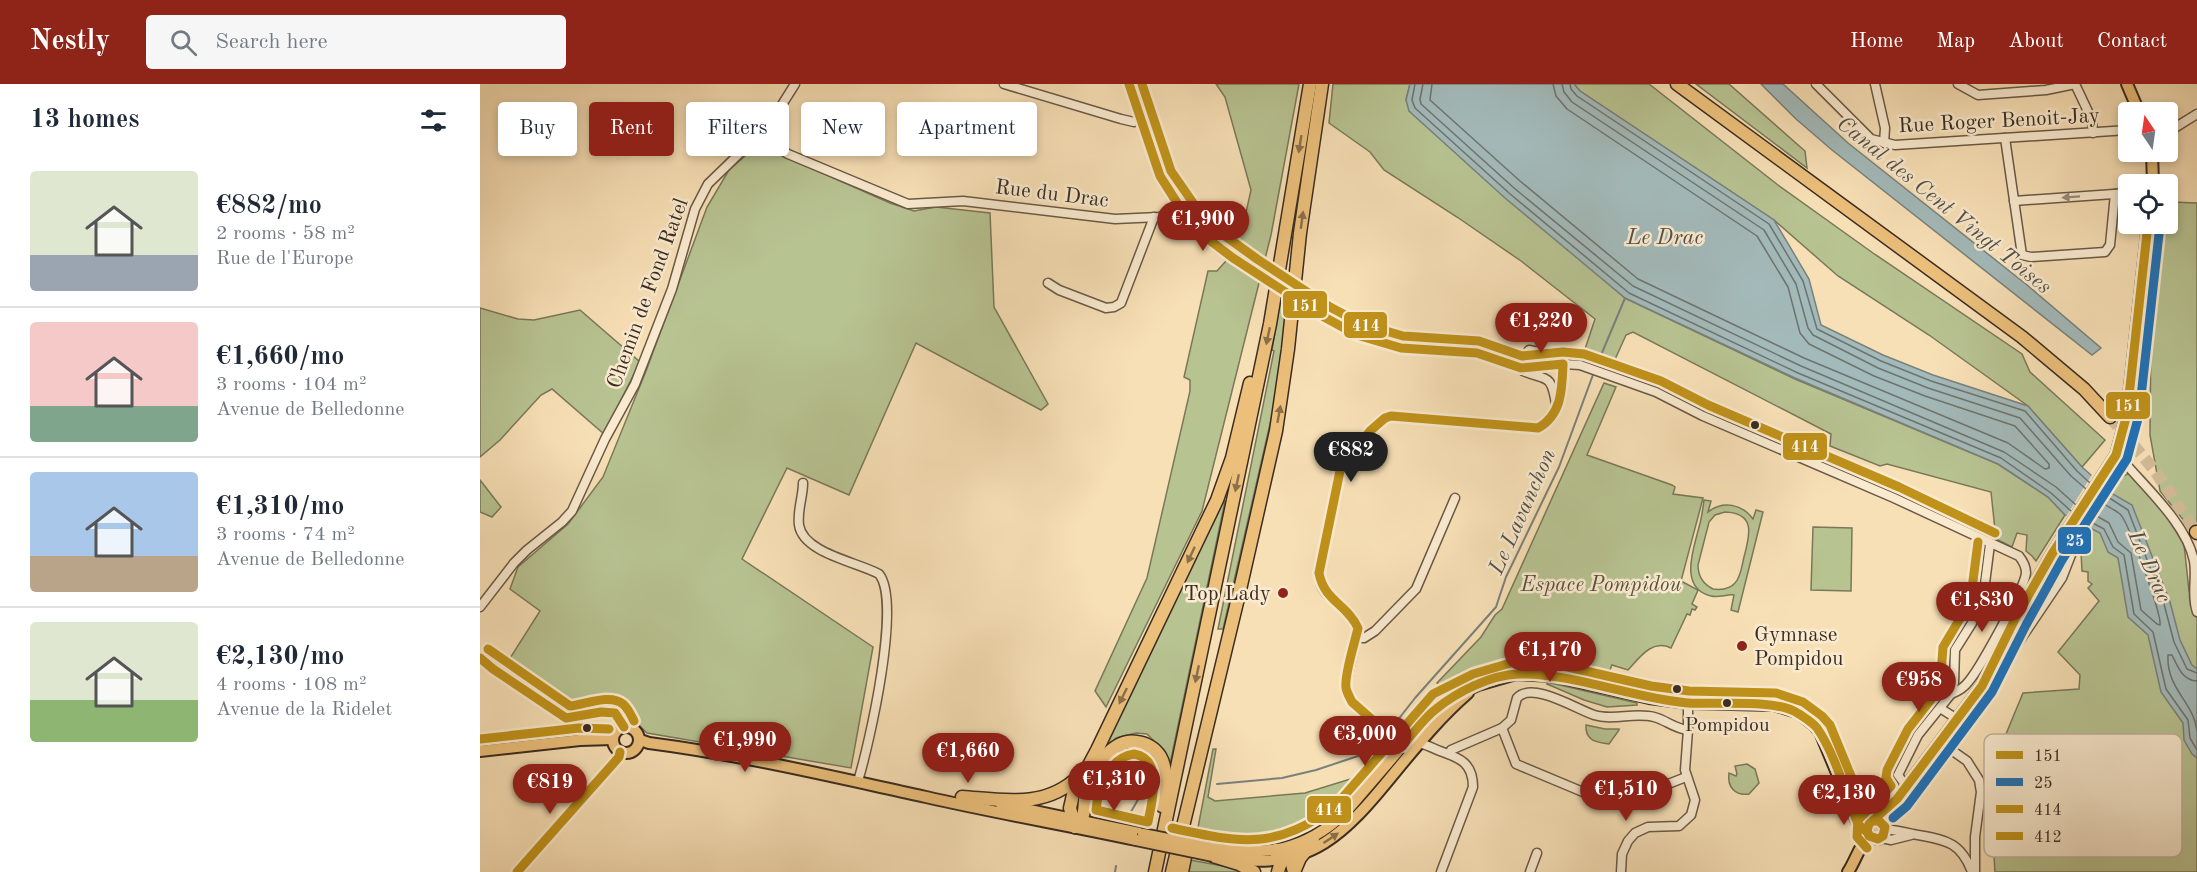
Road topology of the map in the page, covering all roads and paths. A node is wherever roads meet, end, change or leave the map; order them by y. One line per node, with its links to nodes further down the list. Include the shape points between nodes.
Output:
1 (795, 84): 11 (street, Chemin de Fond Ratel)
2 (1004, 84): 14 (street, via 1134,122)
3 (1129, 84): 14 (street)
4 (1677, 84): 34 (highway, via 2022,337 2084,389)
5 (1816, 84): 19 (street, Rue Roger Benoit-Jay, via 1871,139)
6 (1875, 84): 19 (street, via 1885,128)
7 (1959, 84): 8 (street, via 1978,95)
8 (2075, 84): 17 (street, via 2092,120)
9 (2127, 84): 12 (main road)
10 (1315, 87): 30 (highway, one-way to 30); 41 (highway, one-way to 10, via 1281,399)
11 (784, 102)
12 (2135, 102)
13 (2197, 114): 15 (street)
14 (1141, 120): 25 (street, via 1160,176)
15 (2178, 126)
16 (2118, 131): 17 (street, Rue Roger Benoit-Jay)
17 (2093, 132): 18 (street, Rue Roger Benoit-Jay)
18 (2005, 138): 19 (street, Rue Roger Benoit-Jay); 24 (street)
19 (1884, 143)
20 (789, 154): 26 (street, Rue du Drac, via 908,204 963,201 1115,219)
21 (737, 156): 42 (street, Chemin de Fond Ratel, via 708,184 695,208 672,289 637,379 572,511 514,563)
22 (2115, 194): 23 (street); 24 (street, one-way to 24); 24 (street, via 2110,245 2105,252 2022,255)
23 (2118, 194)
24 (2014, 201)
25 (1181, 209): 26 (street, Rue du Drac); 32 (street, bridge, via 1199,232 1250,269 1357,335 1421,351 1477,354)
26 (1154, 218): 29 (street, via 1121,303 1106,308)
27 (2147, 234): 47 (main road, via 2127,414 2120,443 2015,619)
28 (2158, 234): 39 (street, via 2125,463)
29 (1048, 283)
30 (1262, 364): 64 (highway, one-way to 64, via 1252,375 1232,458 1216,500); 77 (highway, one-way to 77)
31 (1563, 364): 32 (street); 32 (street, via 1556,356 1529,350); 33 (street, via 1562,392); 40 (street, via 1580,365 1656,392)
32 (1521, 368): 33 (street, via 1544,376 1553,388)
33 (1556, 407): 44 (street, via 1551,420 1538,428 1391,416 1370,432 1340,469 1319,573 1325,595 1357,622)
34 (2110, 417)
35 (802, 483): 66 (street, via 799,522 804,538 884,579 887,639)
36 (1455, 498): 44 (street, via 1416,589 1375,632)
37 (2197, 531): 39 (street)
38 (2080, 532): 47 (street, via 2062,578 2004,664)
39 (2182, 533): 43 (street, via 2194,562 2193,602)
40 (1990, 544): 48 (street, via 1983,599 1955,650); 48 (street, via 2022,559 2025,578 1970,681)
41 (1239, 594): 78 (highway); 79 (highway)
42 (480, 607)
43 (2197, 612)
44 (1357, 638): 59 (street, via 1346,688 1352,702)
45 (480, 658): 52 (street, via 566,718 602,710 615,712)
46 (1478, 685): 49 (main road, via 1516,674 1539,674); 58 (main road); 59 (main road, via 1440,705)
47 (1982, 686): 51 (main road)
48 (1951, 694): 50 (street)
49 (1688, 703): 54 (street); 70 (main road, via 1774,705 1801,714 1820,732 1858,824)
50 (1940, 708): 51 (street); 67 (street, via 1918,735 1898,775)
51 (1957, 719): 57 (main road)
52 (624, 727): 55 (main road); 56 (main road, via 634,729)
53 (1502, 728): 54 (street, via 1511,720 1520,695 1538,692 1600,717 1646,716); 62 (street); 65 (street, via 1516,764 1595,797 1630,780 1658,788)
54 (1688, 730): 65 (street)
55 (613, 739): 60 (main road); 61 (main road)
56 (640, 740): 61 (main road, via 633,752); 66 (main road)
57 (1940, 742): 67 (main road); 87 (street, via 1966,761 1979,780)
58 (1419, 744): 59 (street); 62 (street); 63 (main road)
59 (1402, 746): 63 (main road); 71 (main road, via 1346,813)
60 (480, 751)
61 (621, 752): 76 (street)
62 (1449, 754): 83 (street, via 1469,768 1473,787)
63 (1404, 762): 73 (main road, one-way to 63, via 1331,839 1353,821)
64 (1086, 769): 68 (highway, via 1062,790 1042,798 1020,801); 69 (highway, via 1071,798 1070,808)
65 (1686, 777): 85 (street, via 1695,800 1691,815 1679,826 1652,826 1635,832 1622,854)
66 (858, 781): 68 (main road); 69 (main road, via 998,813)
67 (1906, 786): 70 (main road)
68 (962, 797): 69 (main road)
69 (1077, 821): 72 (main road, bridge); 77 (highway, via 1087,786 1107,755 1130,741 1150,746 1160,758 1165,774)
70 (1876, 831): 86 (main road, via 1862,846); 87 (street, via 1891,840 1914,834 1948,842 1966,857)
71 (1313, 838): 75 (highway)
72 (1213, 852): 75 (main road, via 1263,861); 80 (highway)
73 (1304, 853): 75 (main road); 82 (highway)
74 (1537, 853): 84 (street)
75 (1280, 854): 81 (highway); 82 (highway, via 1291,860)
76 (517, 872)
77 (1153, 872)
78 (1172, 872)
79 (1182, 872)
80 (1254, 872)
81 (1278, 872)
82 (1294, 872)
83 (1441, 872)
84 (1530, 872)
85 (1621, 872)
86 (1848, 872)
87 (1974, 872)

